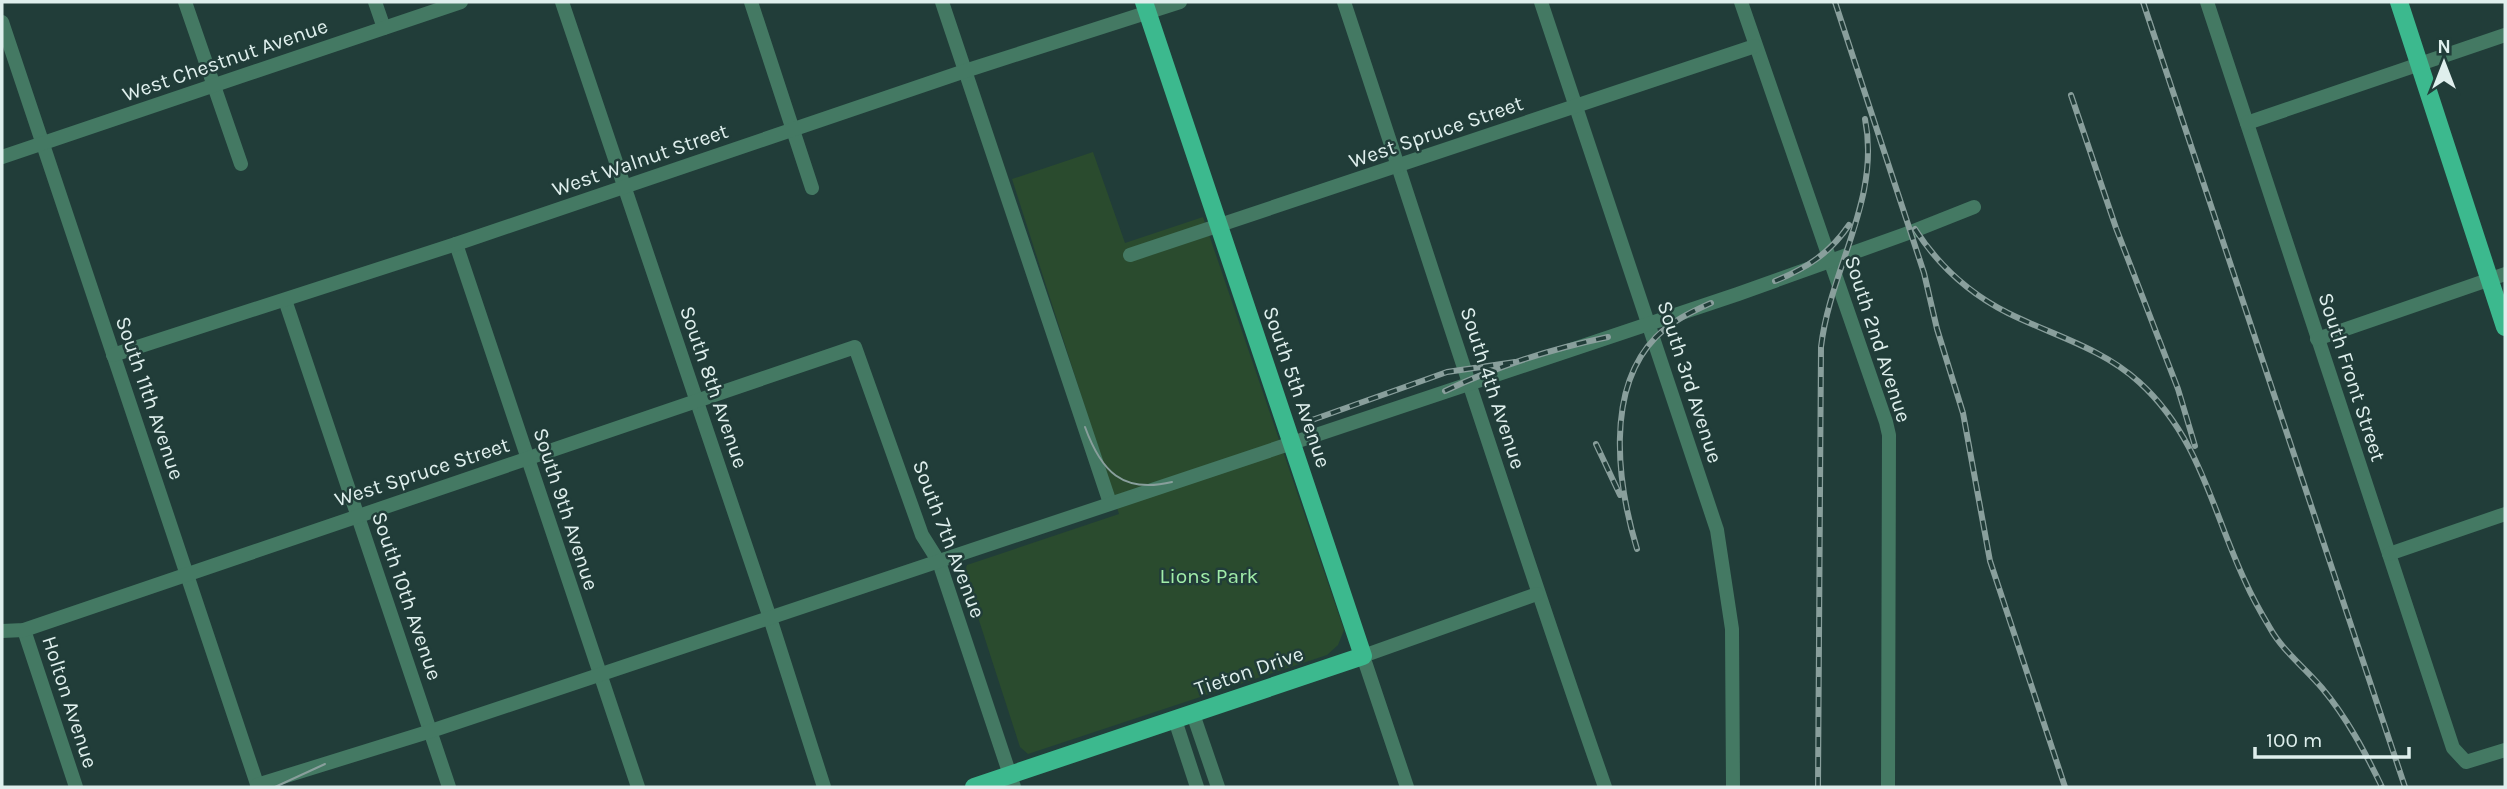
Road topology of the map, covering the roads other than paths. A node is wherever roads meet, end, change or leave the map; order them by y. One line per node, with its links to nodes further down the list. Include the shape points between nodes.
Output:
1 (186, 2): 20 (street)
2 (375, 2): 15 (street)
3 (461, 2): 15 (street, West Chestnut Avenue)
4 (562, 2): 28 (street, South 8th Avenue)
5 (751, 2): 23 (street)
6 (942, 2): 19 (street)
7 (1180, 2): 13 (street, West Walnut Street)
8 (1344, 2): 27 (street, South 4th Avenue)
9 (1541, 2): 21 (street, South 3rd Avenue)
10 (1741, 2): 17 (street, South 2nd Avenue)
11 (2207, 2): 22 (street, South Front Street)
12 (2399, 2): 18 (main road)
13 (1146, 7): 19 (street, West Walnut Street); 31 (main road, South 5th Avenue)
14 (2, 22): 24 (street, South 11th Avenue)
15 (384, 28): 20 (street, West Chestnut Avenue)
16 (2505, 35): 18 (street)
17 (1755, 46): 21 (street, West Spruce Street); 34 (street, South 2nd Avenue)
18 (2419, 65): 22 (street); 35 (main road)
19 (965, 71): 23 (street, West Walnut Street); 46 (street)
20 (214, 86): 24 (street, West Chestnut Avenue); 26 (street)
21 (1576, 106): 27 (street, West Spruce Street); 37 (street, South 3rd Avenue)
22 (2247, 123): 39 (street, South Front Street)
23 (793, 130): 28 (street, West Walnut Street); 29 (street)
24 (42, 143): 25 (street, West Chestnut Avenue); 41 (street, South 11th Avenue)
25 (2, 156)
26 (241, 164)
27 (1399, 167): 31 (street, West Spruce Street); 42 (street, South 4th Avenue)
28 (624, 187): 32 (street, West Walnut Street); 43 (street, South 8th Avenue)
29 (812, 188)
30 (1974, 207): 34 (street)
31 (1218, 226): 33 (street, West Spruce Street); 44 (main road, South 5th Avenue)
32 (456, 244): 36 (street, West Walnut Street); 45 (street, South 9th Avenue)
33 (1130, 256)
34 (1831, 261): 37 (street); 74 (street, South 2nd Avenue, via 1889,435)
35 (2497, 277): 38 (main road); 39 (street)
36 (285, 300): 41 (street, West Walnut Street); 48 (street, South 10th Avenue)
37 (1649, 324): 42 (street); 73 (street, South 3rd Avenue, via 1717,530 1732,629)
38 (2505, 327)
39 (2317, 338): 49 (street, South Front Street)
40 (855, 347): 43 (street, West Spruce Street); 50 (street, South 7th Avenue, via 922,535)
41 (113, 355): 51 (street, South 11th Avenue)
42 (1470, 383): 44 (street); 52 (street, South 4th Avenue)
43 (697, 401): 45 (street, West Spruce Street); 53 (street, South 8th Avenue)
44 (1292, 443): 46 (street); 56 (main road, South 5th Avenue)
45 (527, 459): 48 (street, West Spruce Street); 57 (street, South 9th Avenue)
46 (1110, 503): 50 (street)
47 (2505, 514): 49 (street)
48 (357, 515): 51 (street, West Spruce Street); 60 (street, South 10th Avenue)
49 (2389, 554): 61 (street, South Front Street, via 2453,748 2466,762)
50 (939, 562): 53 (street); 62 (street, South 7th Avenue)
51 (186, 573): 54 (street, West Spruce Street); 63 (street, South 11th Avenue)
52 (1537, 594): 56 (street, Tieton Drive); 72 (street, South 4th Avenue)
53 (771, 618): 57 (street); 67 (street, South 8th Avenue)
54 (24, 630): 55 (street, West Spruce Street); 64 (street, Holton Avenue)
55 (2, 631)
56 (1363, 656): 58 (main road, Tieton Drive); 71 (street, South 5th Avenue)
57 (599, 675): 60 (street); 66 (street, South 9th Avenue)
58 (1193, 714): 59 (main road, Tieton Drive); 70 (street)
59 (1174, 720): 62 (main road, Tieton Drive); 69 (street)
60 (431, 731): 63 (street); 65 (street, South 10th Avenue)
61 (2505, 750)
62 (1012, 781): 68 (main road, Tieton Drive)
63 (257, 786)
64 (75, 787)
65 (449, 787)
66 (638, 787)
67 (824, 787)
68 (974, 787)
69 (1197, 787)
70 (1219, 787)
71 (1407, 787)
72 (1605, 787)
73 (1733, 787)
74 (1888, 787)

